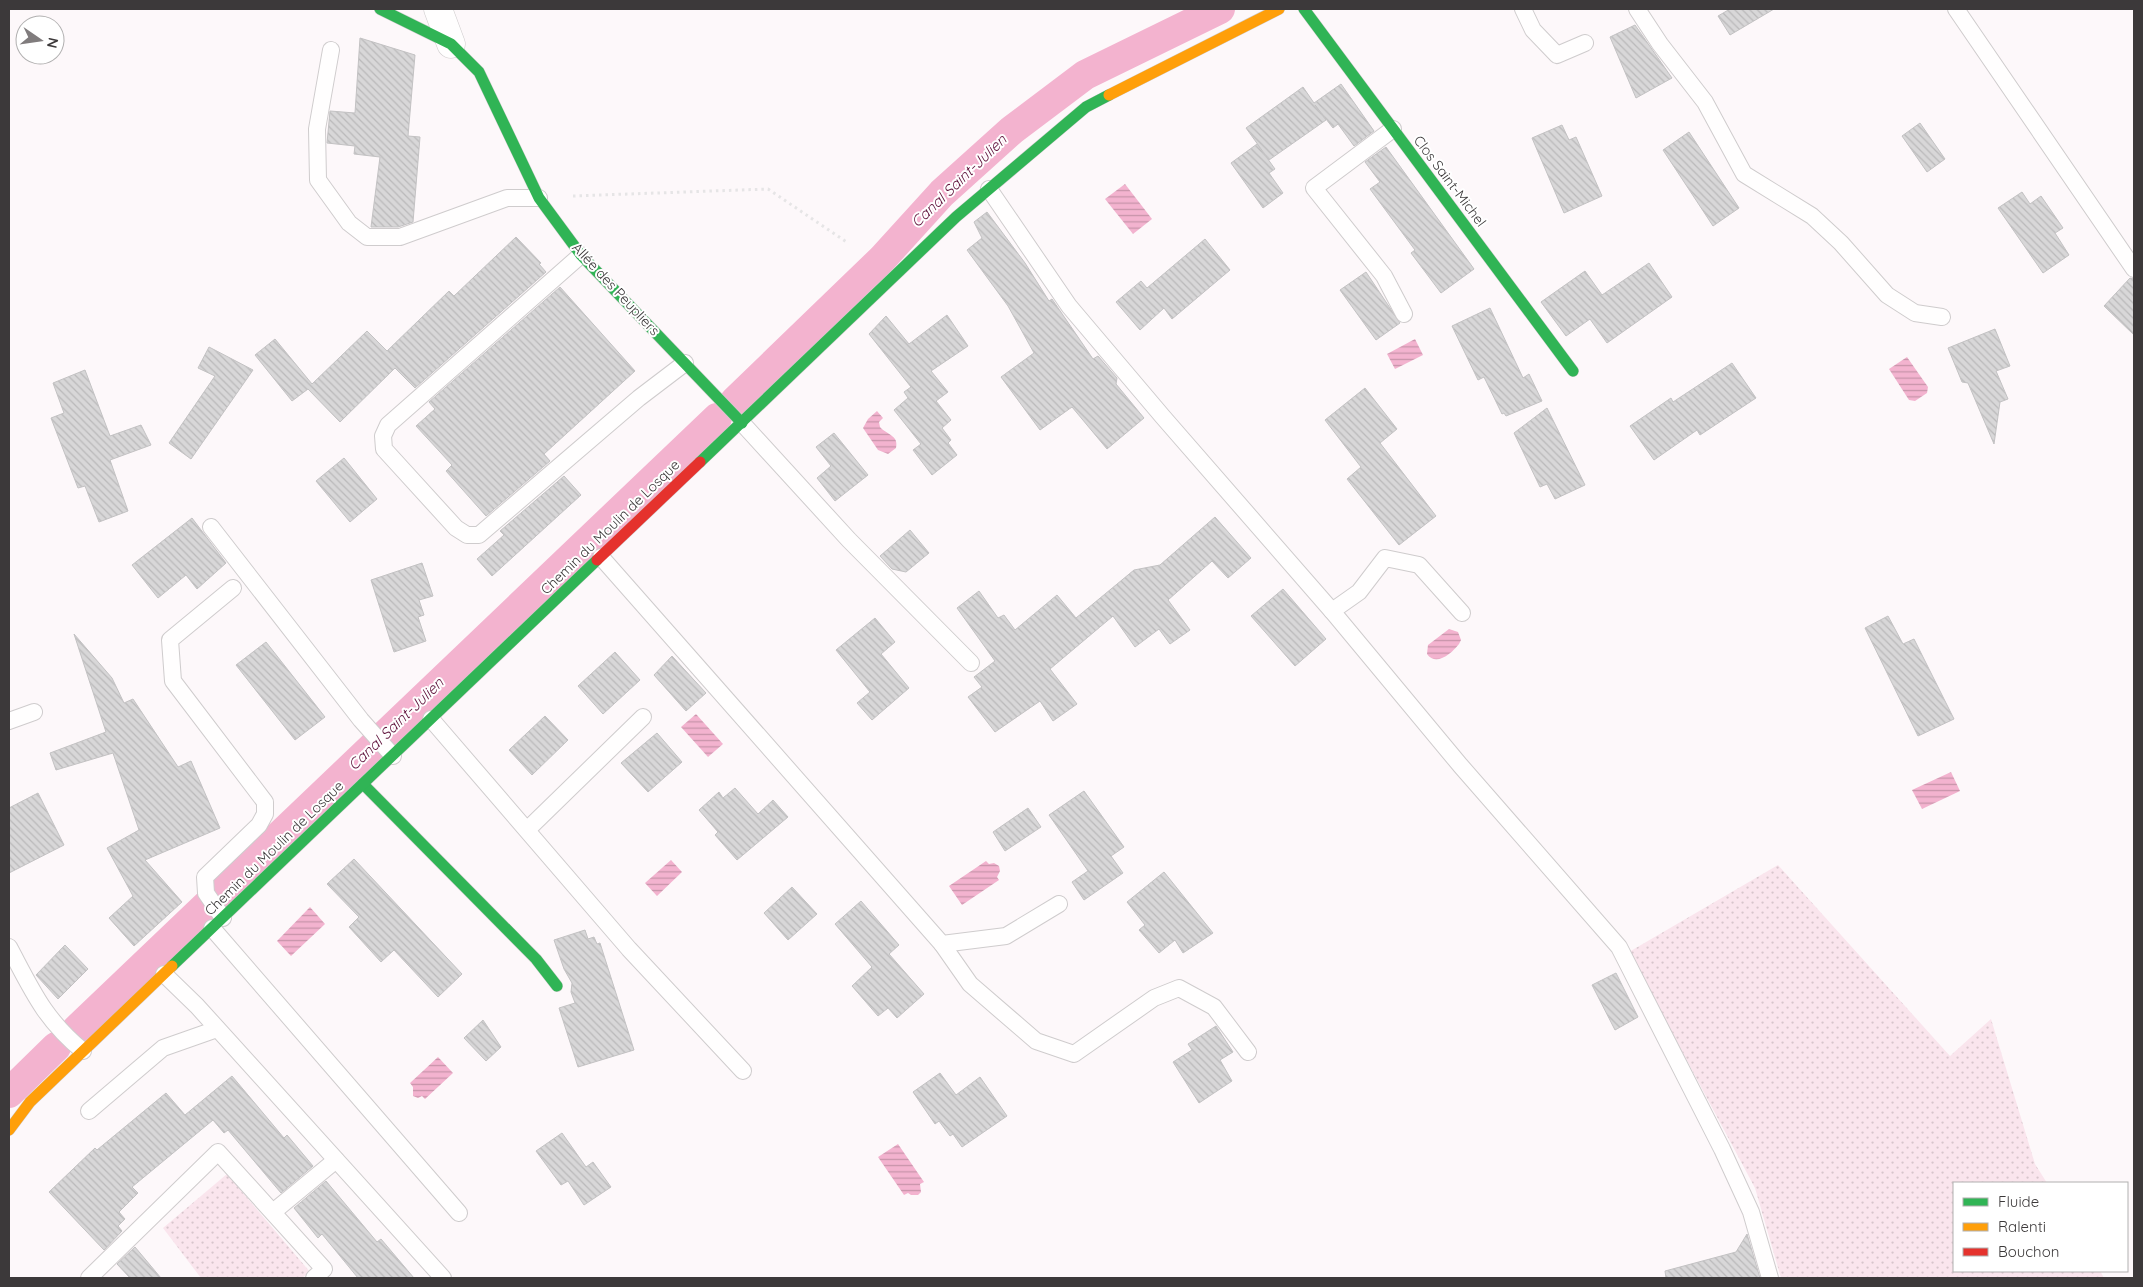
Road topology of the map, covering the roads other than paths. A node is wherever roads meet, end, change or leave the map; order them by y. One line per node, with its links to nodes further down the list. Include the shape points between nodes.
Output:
1 (380, 9): 9 (street, Allée des Peupliers)
2 (438, 9): 9 (street, Allée des Peupliers)
3 (1280, 9): 12 (street, Chemin du Moulin de Losque, via 1086,107)
4 (1304, 9): 11 (street, Clos Saint-Michel)
5 (1524, 9): 8 (lane, via 1533,30 1557,55)
6 (1637, 9): 17 (lane, via 1705,102 1744,174 1812,216 1887,295 1915,313)
7 (1956, 9): 15 (lane)
8 (1585, 43)
9 (451, 44): 13 (street, Allée des Peupliers, via 480,72)
10 (331, 50): 13 (lane, via 317,129 318,180 349,223 367,237 400,237 507,198)
11 (1393, 129): 16 (lane, via 1314,188 1384,276); 19 (street, Clos Saint-Michel)
12 (990, 189): 20 (street, Chemin du Moulin de Losque); 24 (lane, via 1069,306)
13 (539, 198): 14 (street, Allée des Peupliers)
14 (581, 255): 18 (street, Allée des Peupliers); 18 (lane, via 388,425 383,436 384,448 456,528 467,535 479,535 639,398)
15 (2134, 269)
16 (1404, 314)
17 (1942, 318)
18 (685, 363): 20 (street, Allée des Peupliers)
19 (1573, 372)
20 (738, 419): 22 (street, Chemin du Moulin de Losque); 26 (lane, via 849,540)
21 (211, 526): 31 (lane)
22 (601, 557): 29 (street, Chemin du Moulin de Losque); 36 (lane)
23 (233, 588): 35 (lane, via 170,640 173,681 265,802 265,814 259,825 205,877 206,893)
24 (1332, 611): 25 (lane, via 1359,592 1385,558 1420,565); 52 (lane, via 1460,766 1619,947 1747,1203)
25 (1462, 613)
26 (971, 663)
27 (34, 712): 30 (lane)
28 (643, 716): 33 (lane)
29 (431, 718): 31 (street, Chemin du Moulin de Losque); 33 (lane)
30 (9, 721)
31 (388, 751): 32 (street, Chemin du Moulin de Losque)
32 (363, 784): 35 (street, Chemin du Moulin de Losque); 39 (street, via 536,959)
33 (528, 829): 43 (lane, via 629,949)
34 (1059, 904): 36 (lane, via 1006,936)
35 (218, 918): 38 (street, Chemin du Moulin de Losque); 48 (lane)
36 (942, 944): 42 (lane, via 970,984 1036,1041 1074,1054 1154,998 1179,988 1214,1007)
37 (9, 947): 41 (lane, via 44,1013)
38 (164, 974): 40 (lane); 41 (street, Chemin du Moulin de Losque)
39 (557, 986)
40 (217, 1028): 44 (lane, via 163,1048); 46 (lane)
41 (79, 1047): 45 (street, Chemin du Moulin de Losque)
42 (1248, 1052)
43 (743, 1071)
44 (89, 1111)
45 (9, 1130)
46 (336, 1160): 47 (lane); 51 (lane)
47 (273, 1212): 49 (lane, via 218,1152); 50 (lane, via 324,1269)
48 (459, 1213)
49 (89, 1278)
50 (314, 1278)
51 (443, 1278)
52 (1770, 1278)

